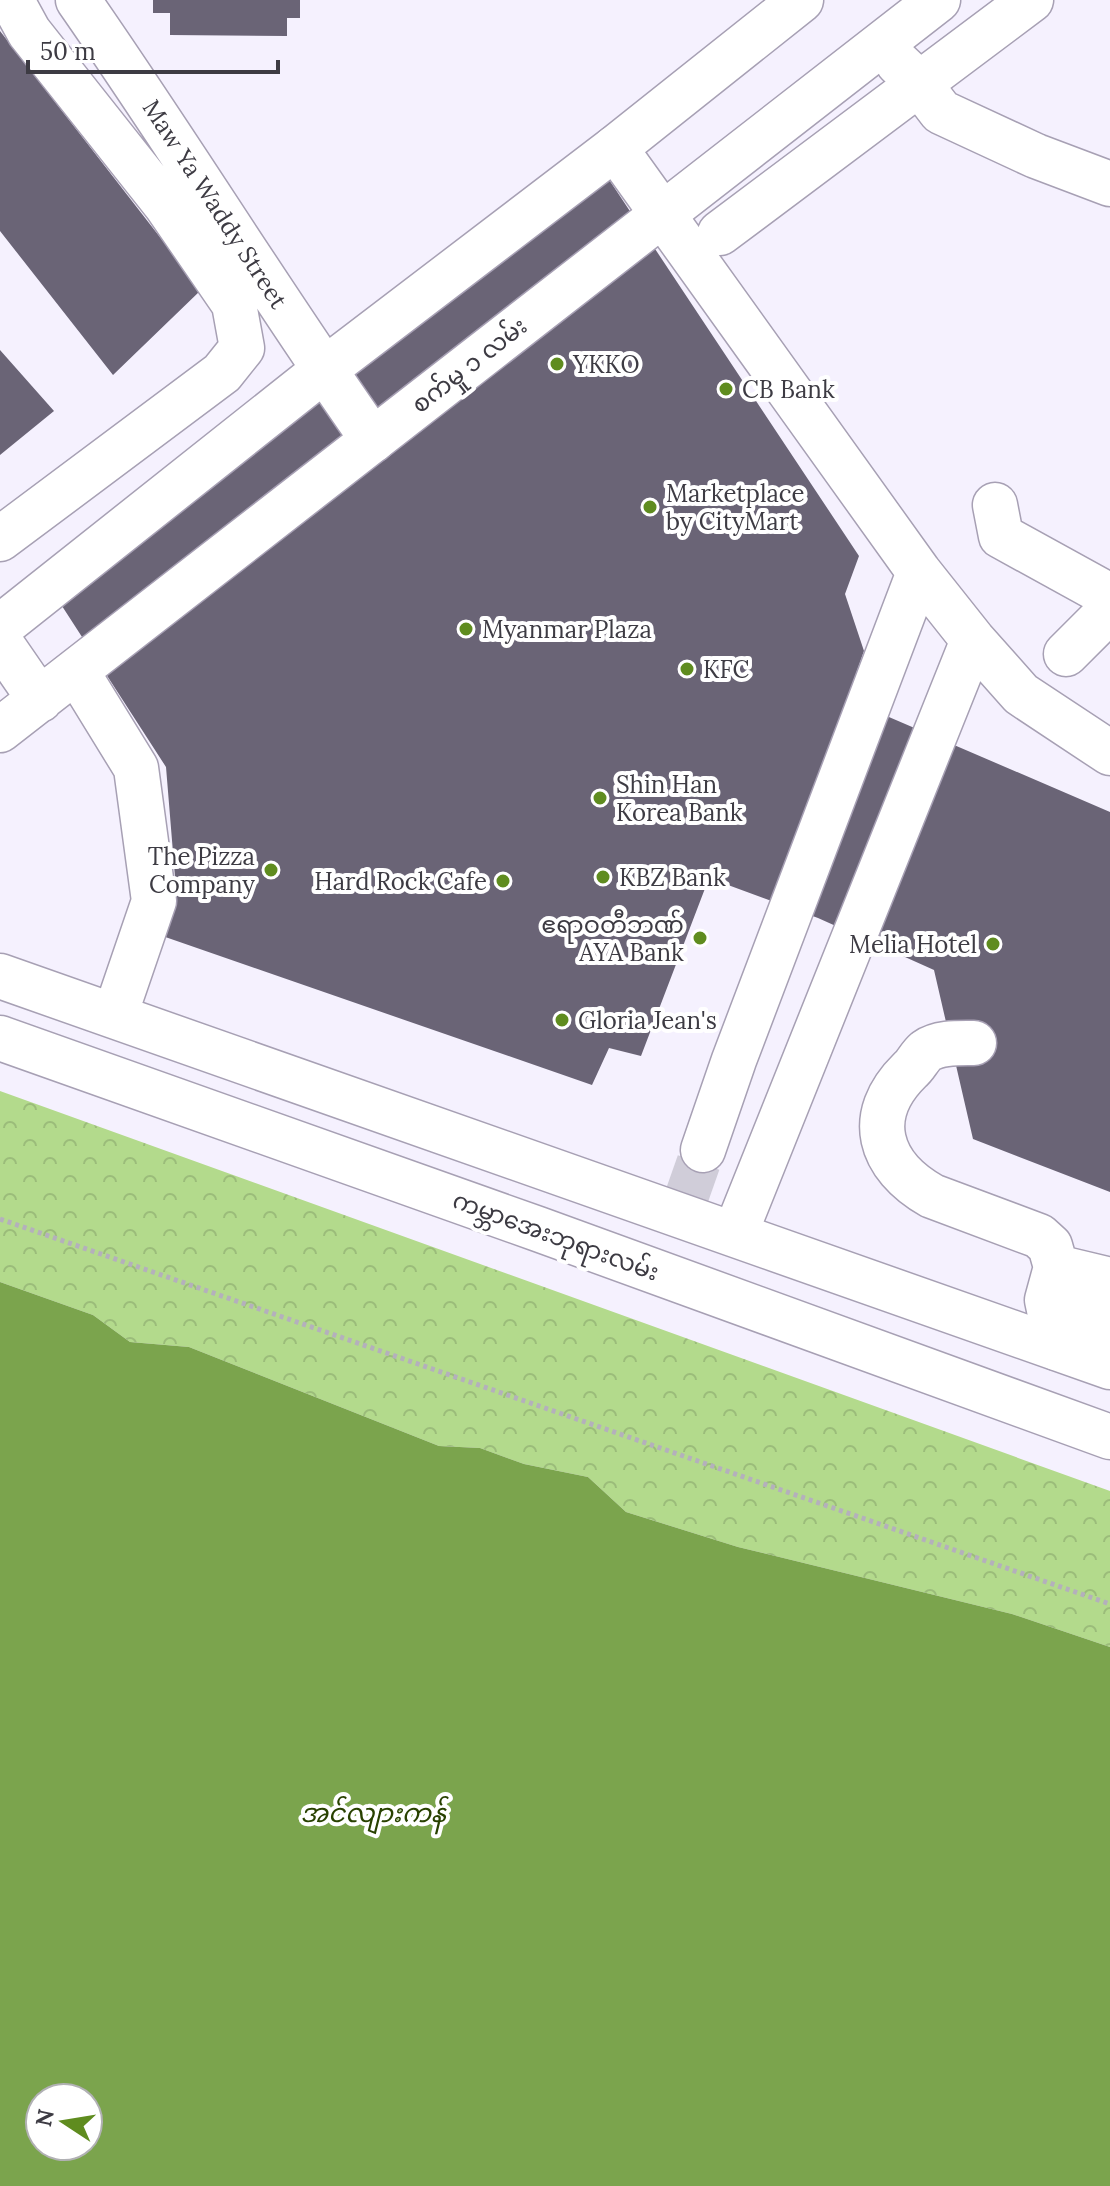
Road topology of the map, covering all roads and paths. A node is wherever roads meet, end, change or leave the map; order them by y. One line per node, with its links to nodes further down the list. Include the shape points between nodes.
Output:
1 (78, 0): 14 (main road, Maw Ya Waddy Street)
2 (801, 0): 8 (main road)
3 (938, 0): 6 (main road, စက်မှု ၁ လမ်း)
4 (1031, 0): 7 (main road)
5 (12, 1): 17 (main road, via 29,32 166,205 234,304 242,348 222,373)
6 (881, 46): 7 (main road); 12 (main road, စက်မှု ၁ လမ်း)
7 (918, 82): 10 (main road, via 941,112); 13 (main road)
8 (615, 148): 12 (main road); 14 (main road)
9 (1110, 151): 10 (main road)
10 (1036, 156): 11 (main road)
11 (1110, 184)
12 (664, 214): 15 (main road, စက်မှု ၁ လမ်း); 18 (main road)
13 (720, 233)
14 (324, 370): 15 (main road, Maw Ya Waddy Street); 21 (main road)
15 (373, 440): 25 (main road, စက်မှု ၁ လမ်း)
16 (995, 505): 19 (main road, via 1001,536)
17 (0, 539)
18 (919, 572): 22 (main road); 33 (main road)
19 (1110, 596)
20 (1110, 610): 24 (main road)
21 (0, 627)
22 (973, 640): 28 (main road, via 1021,694); 35 (main road)
23 (0, 642): 26 (main road)
24 (1066, 654)
25 (77, 672): 26 (main road, စက်မှု ၁ လမ်း); 30 (main road, via 136,768 154,901)
26 (40, 700): 27 (main road, စက်မှု ၁ လမ်း)
27 (0, 730)
28 (1110, 753)
29 (0, 976): 30 (main road)
30 (115, 1015): 35 (main road, via 683,1210)
31 (0, 1038): 41 (main road, ကမ္ဘာအေးဘုရားလမ်း)
32 (974, 1043): 37 (main road, via 928,1049 889,1096 882,1138 898,1169 917,1187 1039,1236 1050,1246)
33 (703, 1150)
34 (0, 1219): 42 (path)
35 (740, 1221): 39 (main road)
36 (1110, 1280): 37 (main road)
37 (1052, 1283): 38 (main road); 39 (main road)
38 (1110, 1324)
39 (1057, 1348): 40 (main road)
40 (1110, 1367)
41 (1110, 1437)
42 (1110, 1604)

